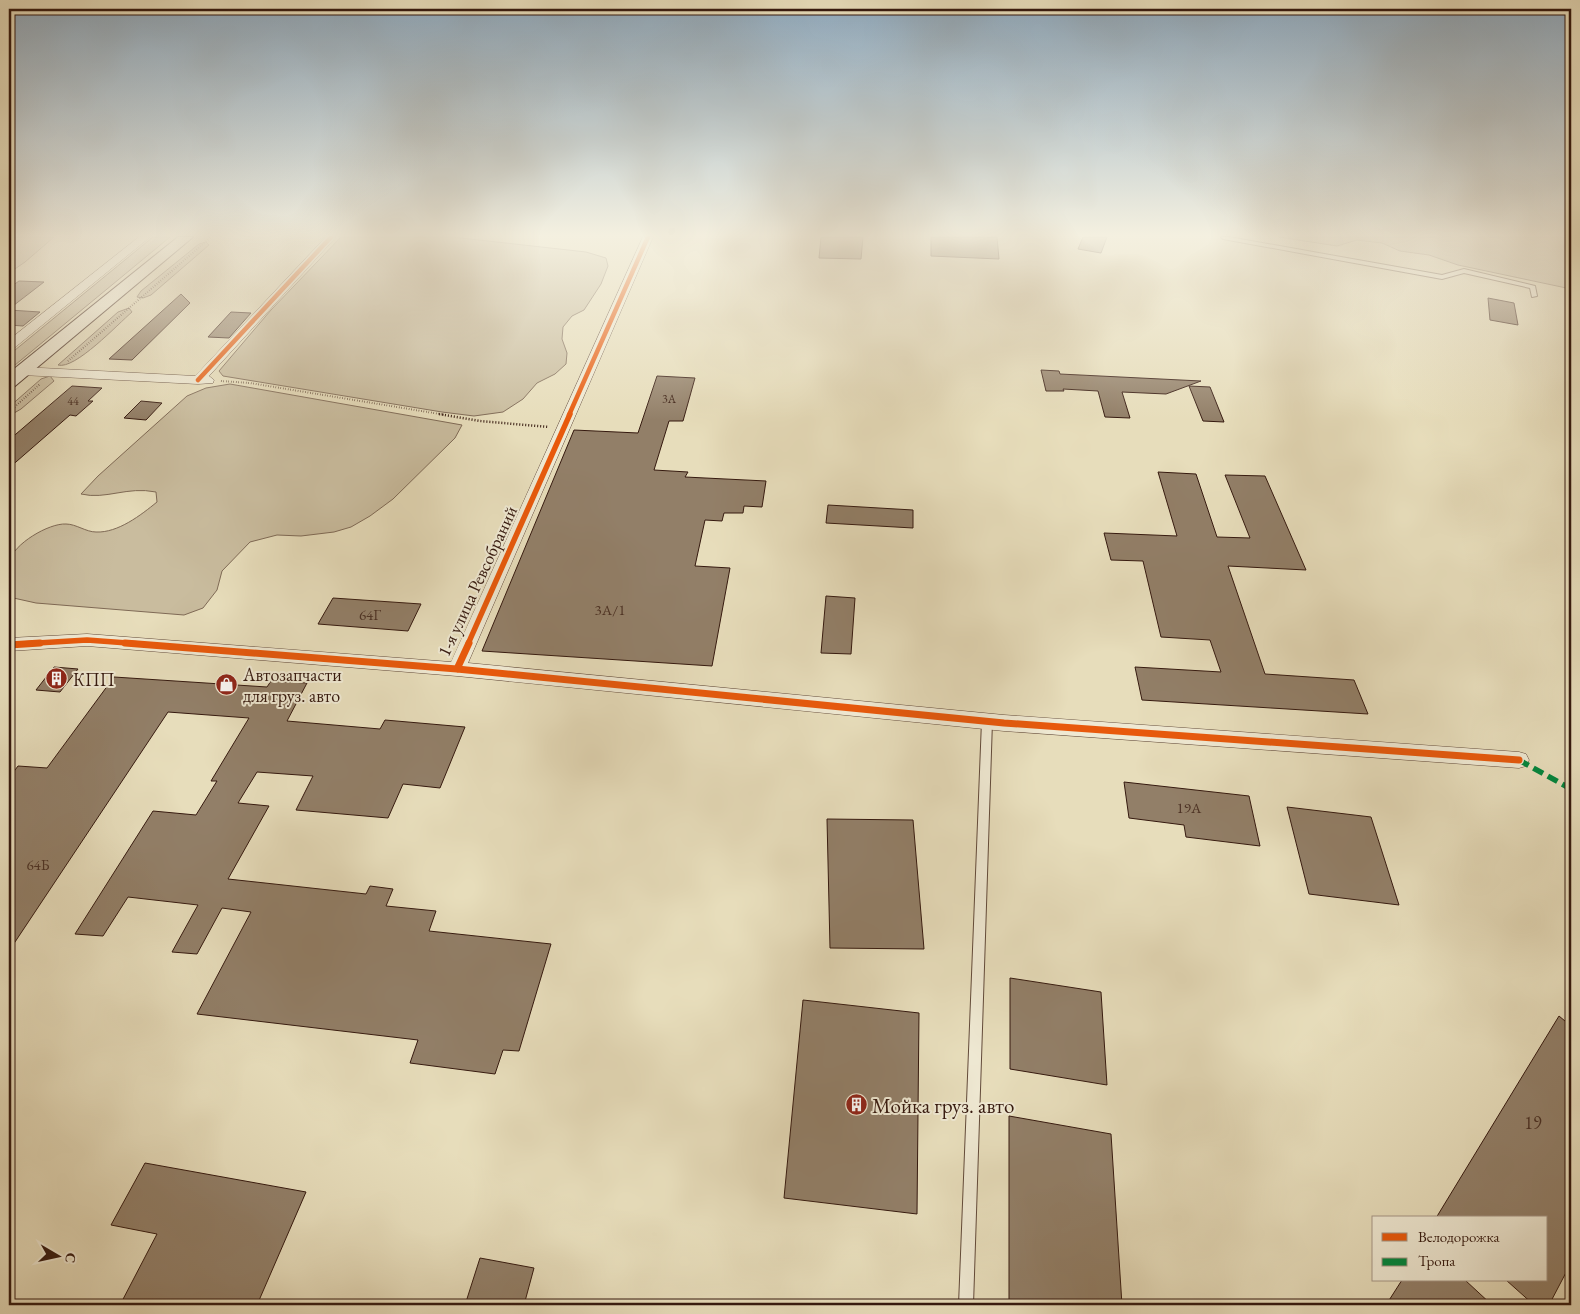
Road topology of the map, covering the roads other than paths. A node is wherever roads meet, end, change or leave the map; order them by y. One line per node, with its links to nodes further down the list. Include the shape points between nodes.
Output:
1 (68, 298): 5 (street)
2 (110, 298): 6 (main road)
3 (276, 298): 6 (street, via 203,380)
4 (620, 298): 9 (street, 1-я улица Ревсобраний)
5 (9, 346)
6 (22, 371): 7 (main road)
7 (9, 382)
8 (9, 645): 9 (street, 1-я улица Ревсобраний, via 87,640)
9 (457, 669): 10 (street)
10 (987, 721): 11 (street); 12 (lane)
11 (1520, 760)
12 (966, 1305)

